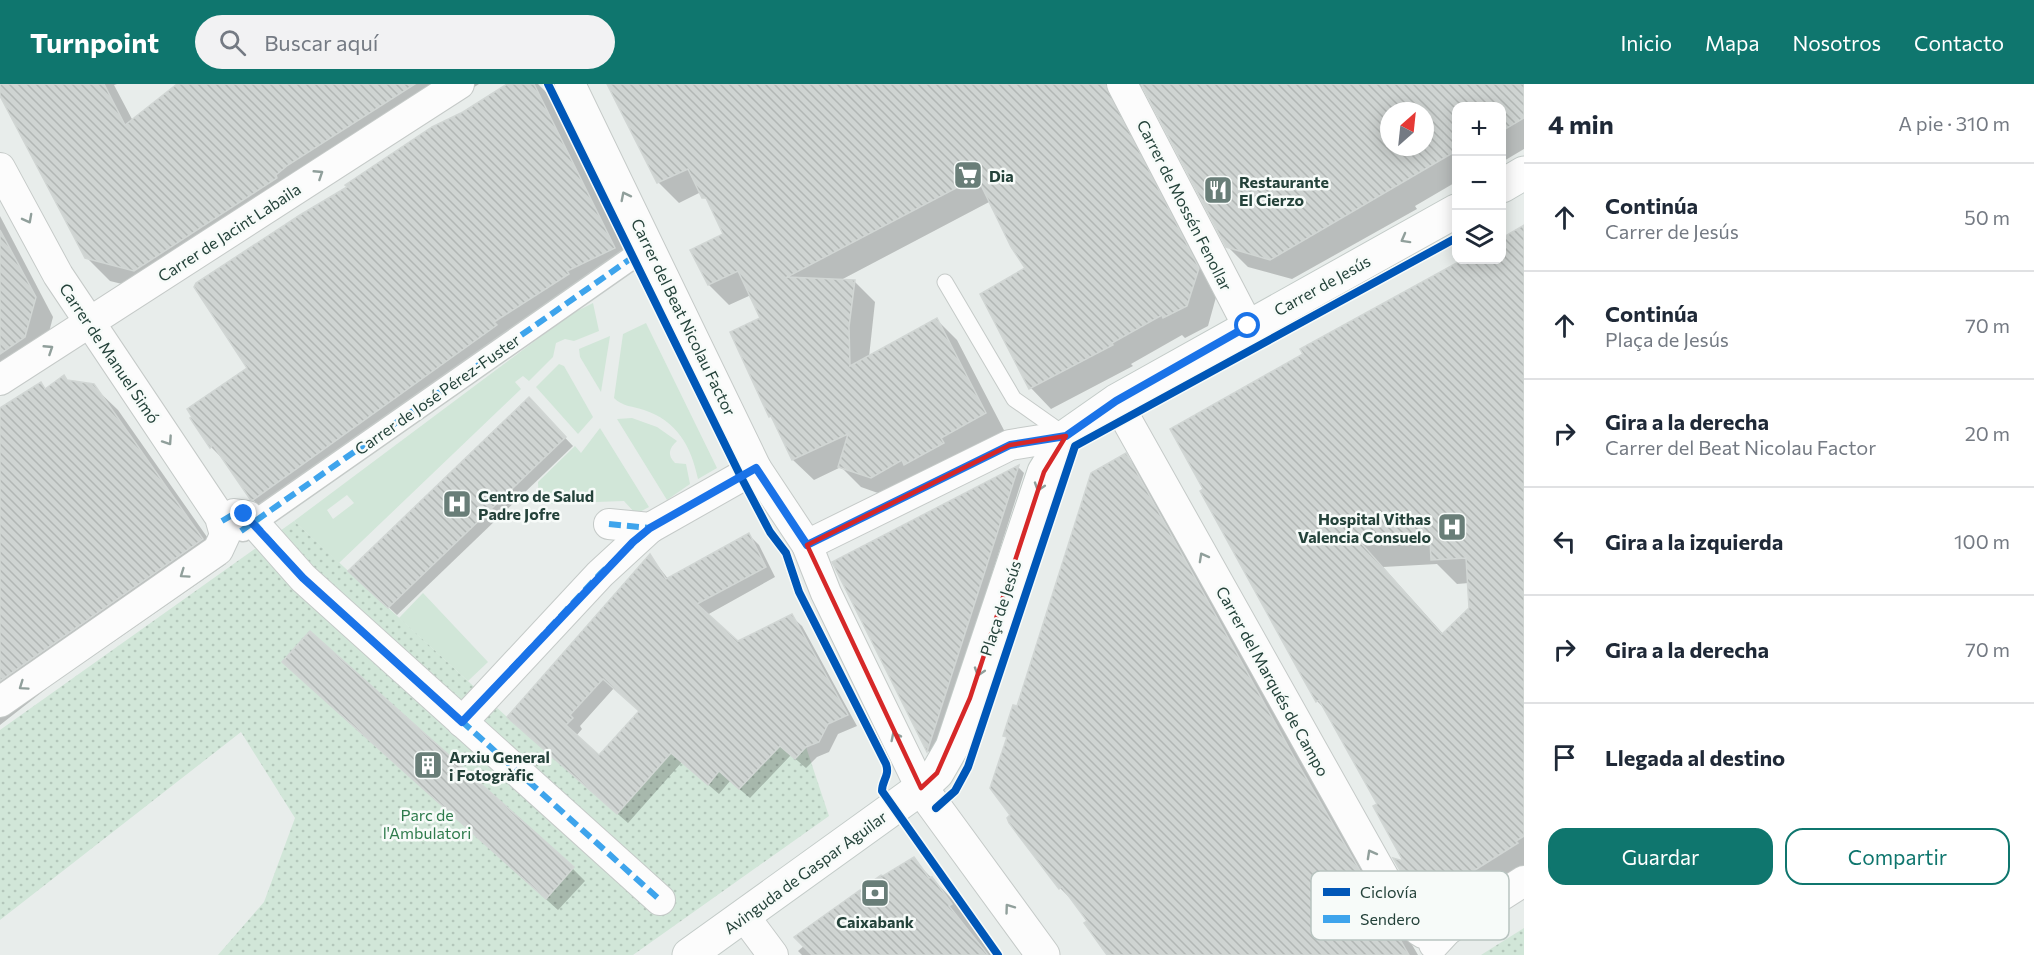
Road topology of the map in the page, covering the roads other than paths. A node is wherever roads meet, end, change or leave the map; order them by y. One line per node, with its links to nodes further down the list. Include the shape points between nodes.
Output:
1 (459, 84): 10 (street, Carrer de Jacint Labaila, one-way to 1)
2 (570, 84): 15 (street, Carrer del Beat Nicolau Factor, one-way to 2)
3 (1122, 84): 11 (street, Carrer de Mossén Fenollar)
4 (0, 168): 10 (street, Carrer de Manuel Simó, one-way to 10, via 58,275)
5 (1524, 173): 6 (main road)
6 (1506, 184)
7 (1452, 213): 11 (main road, Carrer de Jesús, one-way to 11)
8 (633, 257): 17 (street, Carrer de José Pérez-Fuster)
9 (945, 282): 14 (lane, via 1014,399)
10 (89, 322): 12 (street, Carrer de Jacint Labaila, one-way to 10); 17 (street, Carrer de Manuel Simó, one-way to 17)
11 (1248, 326): 13 (main road, Carrer de Jesús)
12 (0, 381)
13 (1116, 401): 14 (main road, Carrer de Jesús); 23 (street, Carrer del Marqués de Campo, one-way to 13)
14 (1066, 436): 19 (street, via 1010,445); 22 (main road, Plaça de Jesús, one-way to 22, via 1044,472 952,747 937,773)
15 (756, 468): 18 (street); 19 (street, Carrer del Beat Nicolau Factor)
16 (609, 524): 18 (street)
17 (236, 527): 20 (street, Carrer de José Pérez-Fuster, one-way to 20, via 218,550); 21 (street, Carrer de Manuel Simó, via 303,578)
18 (650, 528): 21 (street, via 600,574)
19 (807, 545): 22 (street, one-way to 19, via 826,593)
20 (0, 702)
21 (462, 722): 26 (street, Carrer de Manuel Simó)
22 (921, 788): 27 (main road, Avinguda de Gaspar Aguilar); 30 (main road, one-way to 22)
23 (1380, 871)
24 (1524, 881): 25 (street)
25 (1509, 892)
26 (660, 900)
27 (744, 916): 28 (main road, Avinguda de Gaspar Aguilar); 29 (street)
28 (689, 955)
29 (773, 955)
30 (1043, 955)

